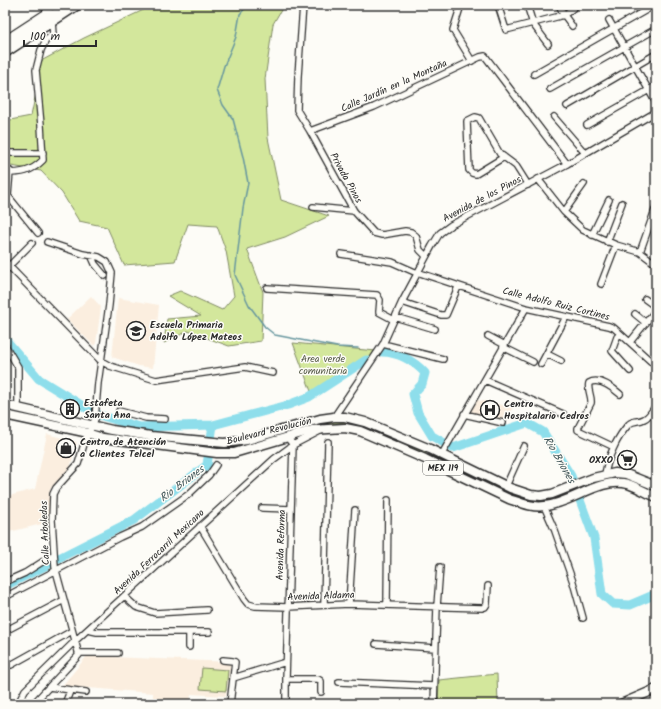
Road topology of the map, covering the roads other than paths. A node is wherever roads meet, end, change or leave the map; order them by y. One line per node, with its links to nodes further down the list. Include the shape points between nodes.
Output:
1 (67, 5): 10 (main road)
2 (78, 5): 10 (main road)
3 (303, 5): 34 (street, Privada Pinos, via 297,110)
4 (461, 5): 23 (street, via 453,30)
5 (498, 5): 13 (street, via 506,30)
6 (527, 5): 13 (street)
7 (559, 5): 11 (street)
8 (577, 5): 11 (street)
9 (656, 5): 15 (street)
10 (49, 13): 17 (street); 19 (main road); 21 (main road); 36 (street, via 53,35 45,41 36,70)
11 (564, 15): 13 (street); 14 (street)
12 (608, 20): 15 (street)
13 (533, 24): 18 (street)
14 (572, 26)
15 (614, 29): 20 (street); 25 (street)
16 (656, 29): 20 (street)
17 (5, 39)
18 (548, 44)
19 (5, 45)
20 (624, 47): 24 (street); 27 (street)
21 (5, 53)
22 (656, 54): 24 (street)
23 (472, 61): 34 (street, Calle Jardín en la Montaña, via 374,107); 39 (street, Calle Jardín en la Montaña, via 485,56)
24 (635, 66): 28 (street); 30 (street)
25 (534, 74)
26 (656, 86): 28 (street)
27 (550, 89)
28 (649, 90): 29 (street); 33 (street)
29 (656, 103)
30 (567, 106)
31 (656, 112): 37 (street, Avenida de los Pinos)
32 (554, 117): 37 (street)
33 (587, 125)
34 (310, 131): 48 (street, Privada Pinos)
35 (5, 153): 36 (street)
36 (43, 153): 40 (street, via 43,160 34,168 25,172)
37 (585, 153): 39 (street, Avenida de los Pinos)
38 (504, 157): 38 (street, via 476,174 472,173 469,170 467,121 479,118); 43 (street, via 516,166)
39 (567, 164): 41 (street, Avenida de los Pinos)
40 (9, 172): 51 (street, via 8,196)
41 (538, 179): 43 (street, Avenida de los Pinos); 49 (street)
42 (584, 184): 49 (street)
43 (528, 185): 60 (street, Avenida de los Pinos, via 450,225 440,233)
44 (609, 200): 52 (street)
45 (622, 204): 54 (street)
46 (313, 207): 48 (street)
47 (656, 207): 50 (street)
48 (354, 212): 60 (street, Privada Pinos, via 378,234 411,232 416,236 420,250)
49 (564, 212): 52 (street)
50 (654, 217): 57 (street)
51 (38, 233)
52 (592, 235): 54 (street)
53 (47, 242): 59 (street)
54 (607, 242): 56 (street)
55 (32, 243): 62 (street)
56 (616, 245): 57 (street); 65 (street)
57 (640, 252): 61 (street)
58 (341, 254): 63 (street, Calle Adolfo Ruiz Cortines, via 392,262)
59 (90, 255): 64 (street); 86 (street, Calle Arboledas, via 107,262 112,273)
60 (426, 256): 63 (street, Avenida de los Pinos)
61 (656, 264)
62 (6, 266): 86 (street, via 38,295)
63 (417, 273): 66 (street, Calle Adolfo Ruiz Cortines); 69 (street, Avenida de los Pinos)
64 (104, 276)
65 (601, 284)
66 (458, 287): 69 (street, via 446,314 441,315); 71 (street, Calle Adolfo Ruiz Cortines)
67 (267, 288): 75 (street, via 377,295 380,300 379,312)
68 (645, 298): 70 (street)
69 (402, 302): 75 (street, Avenida de los Pinos)
70 (656, 307)
71 (526, 308): 74 (street, Calle Adolfo Ruiz Cortines); 83 (street)
72 (656, 310): 76 (street)
73 (635, 314): 76 (street)
74 (566, 317): 78 (street, Calle Adolfo Ruiz Cortines, via 609,326); 84 (street)
75 (394, 318): 77 (street); 81 (street, Avenida de los Pinos)
76 (646, 323): 80 (street)
77 (435, 329)
78 (620, 334): 80 (street, Calle Adolfo Ruiz Cortines); 91 (street, via 612,351)
79 (488, 336): 83 (street)
80 (630, 342): 90 (street, Calle Adolfo Ruiz Cortines)
81 (383, 344): 85 (street); 102 (street, Avenida de los Pinos)
82 (5, 345): 97 (street, via 18,367)
83 (504, 346): 88 (street); 93 (street)
84 (547, 354): 87 (street); 89 (street)
85 (443, 359)
86 (101, 361): 92 (street, via 156,380 245,368); 104 (street, Calle Arboledas)
87 (561, 361)
88 (533, 362)
89 (541, 364)
90 (656, 366)
91 (630, 371)
92 (273, 372)
93 (484, 380): 99 (street); 100 (street)
94 (620, 394): 116 (street, via 598,381 589,383 591,403 578,428)
95 (656, 405): 116 (street, via 646,418 630,424)
96 (6, 406): 97 (main road, MEX 119)
97 (18, 408): 104 (main road, MEX 119)
98 (119, 412): 103 (street)
99 (464, 414): 105 (street); 118 (street)
100 (563, 414)
101 (5, 415): 107 (main road, MEX 119)
102 (334, 417): 110 (main road, Boulevard Revolución / MEX 119, via 247,440 225,443); 117 (main road, Boulevard Revolución / MEX 119, via 365,422)
103 (165, 419)
104 (94, 422): 107 (street, Calle Arboledas); 108 (main road, MEX 119, via 112,430)
105 (503, 423)
106 (325, 429): 109 (main road, Boulevard Revolución / MEX 119); 113 (street, Avenida Ferrocarril Mexicano); 119 (main road, Boulevard Revolución / MEX 119, via 345,428 360,431)
107 (89, 434): 112 (main road, MEX 119); 131 (street, Calle Arboledas, via 78,464 53,494)
108 (151, 436): 110 (main road, MEX 119); 112 (main road)
109 (287, 437): 113 (street); 115 (main road, Boulevard Revolución / MEX 119, via 244,450 224,453)
110 (172, 438): 115 (main road)
111 (328, 442): 140 (street)
112 (150, 445): 115 (main road, MEX 119)
113 (293, 445): 128 (street, Avenida Reforma); 130 (street, Avenida Ferrocarril Mexicano)
114 (524, 446): 122 (street)
115 (171, 447)
116 (614, 447): 121 (street)
117 (430, 448): 118 (main road, Boulevard Revolución / MEX 119); 119 (main road)
118 (444, 451): 122 (main road, Boulevard Revolución / MEX 119)
119 (425, 459): 126 (main road, Boulevard Revolución / MEX 119, via 509,499 532,506)
120 (216, 465): 133 (street, via 189,494 142,527)
121 (605, 474): 122 (main road, Boulevard Revolución / MEX 119, via 558,493 541,496); 123 (main road, Boulevard Revolución / MEX 119, via 626,474)
122 (506, 486)
123 (656, 486)
124 (656, 497): 126 (main road, Boulevard Revolución / MEX 119, via 628,484 605,484 561,502)
125 (388, 500): 141 (street)
126 (544, 506): 145 (street, via 573,582)
127 (262, 508): 128 (street)
128 (291, 509): 143 (street, Avenida Reforma)
129 (355, 510): 139 (street)
130 (200, 526): 136 (street, Avenida Ferrocarril Mexicano); 143 (street, Avenida Aldama, via 248,604)
131 (53, 555): 133 (street, Calle Arboledas); 134 (street)
132 (440, 568): 142 (street)
133 (56, 570): 137 (street); 138 (street, Calle Arboledas)
134 (5, 582)
135 (488, 586): 142 (street, Avenida Aldama, via 485,607)
136 (124, 596): 144 (street, via 136,608 155,613); 146 (street, Avenida Ferrocarril Mexicano)
137 (5, 597)
138 (64, 600): 147 (street); 148 (street, Calle Arboledas)
139 (348, 604): 140 (street, Avenida Aldama); 141 (street, Avenida Aldama)
140 (324, 605): 143 (street, Avenida Aldama)
141 (387, 605): 142 (street, Avenida Aldama)
142 (437, 606): 154 (street)
143 (288, 607): 159 (street, Avenida Reforma)
144 (207, 610)
145 (583, 618)
146 (88, 630): 149 (street); 151 (street, Avenida Ferrocarril Mexicano)
147 (5, 631)
148 (72, 631): 151 (street, Calle Arboledas); 157 (street, via 12,665 6,664)
149 (189, 632): 150 (street); 153 (street)
150 (209, 632)
151 (75, 641): 155 (street, Calle Arboledas); 169 (street, Avenida Ferrocarril Mexicano, via 25,690)
152 (376, 644): 154 (street)
153 (189, 647)
154 (435, 648): 163 (street)
155 (78, 653): 156 (street); 164 (street, via 79,655)
156 (118, 653)
157 (5, 659)
158 (223, 660): 160 (street, via 236,662)
159 (286, 662): 160 (street); 161 (street, Avenida Reforma)
160 (233, 678): 172 (street)
161 (286, 679): 168 (street, via 321,680); 173 (street, Avenida Reforma)
162 (339, 682): 163 (street)
163 (434, 685): 174 (street)
164 (50, 687): 166 (street); 170 (street)
165 (656, 689): 175 (main road)
166 (70, 691): 167 (street); 171 (street)
167 (86, 692)
168 (321, 692)
169 (18, 704)
170 (33, 704)
171 (65, 704)
172 (230, 704)
173 (286, 704)
174 (434, 704)
175 (621, 704)

